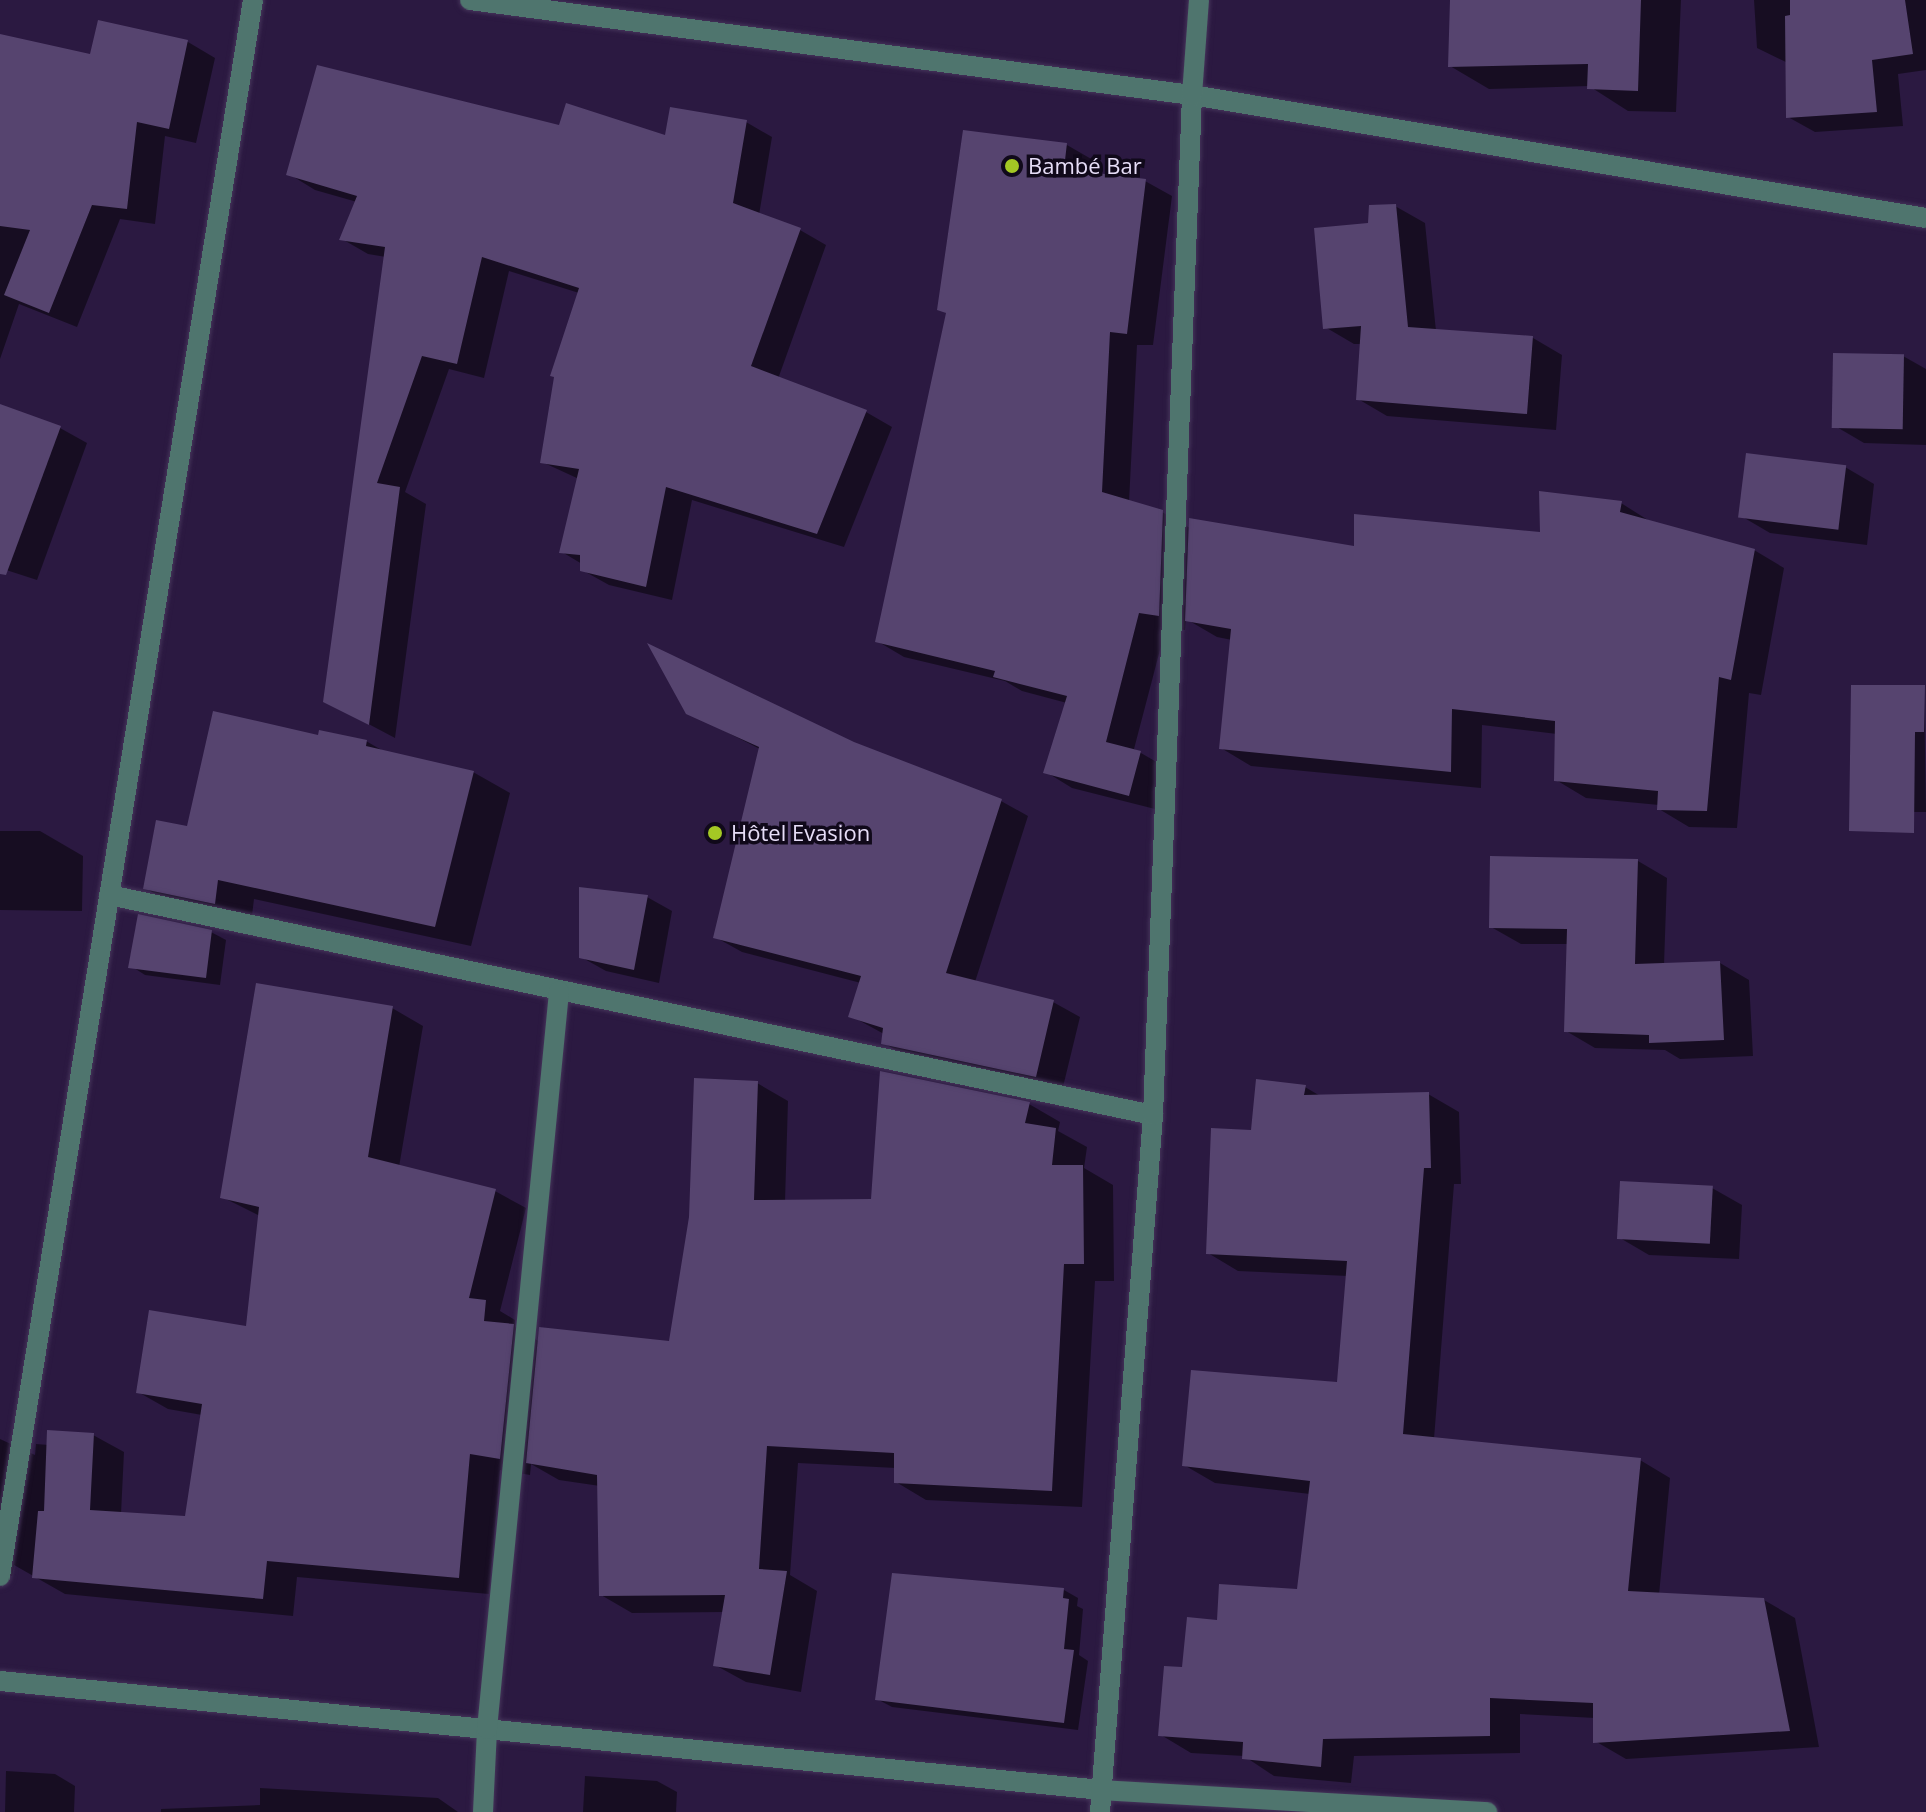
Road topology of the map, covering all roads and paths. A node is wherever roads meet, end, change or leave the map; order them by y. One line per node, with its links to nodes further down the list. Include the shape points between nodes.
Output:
1 (253, 0): 6 (street)
2 (470, 0): 4 (street)
3 (1199, 0): 4 (street)
4 (1192, 95): 5 (street); 8 (street)
5 (1926, 218)
6 (109, 895): 7 (street); 9 (street)
7 (559, 992): 8 (street); 11 (street)
8 (1153, 1115): 12 (street)
9 (0, 1576)
10 (0, 1681): 11 (street)
11 (487, 1729): 12 (street); 13 (street)
12 (1101, 1790): 14 (street); 15 (street)
13 (483, 1812)
14 (1100, 1812)
15 (1487, 1812)

